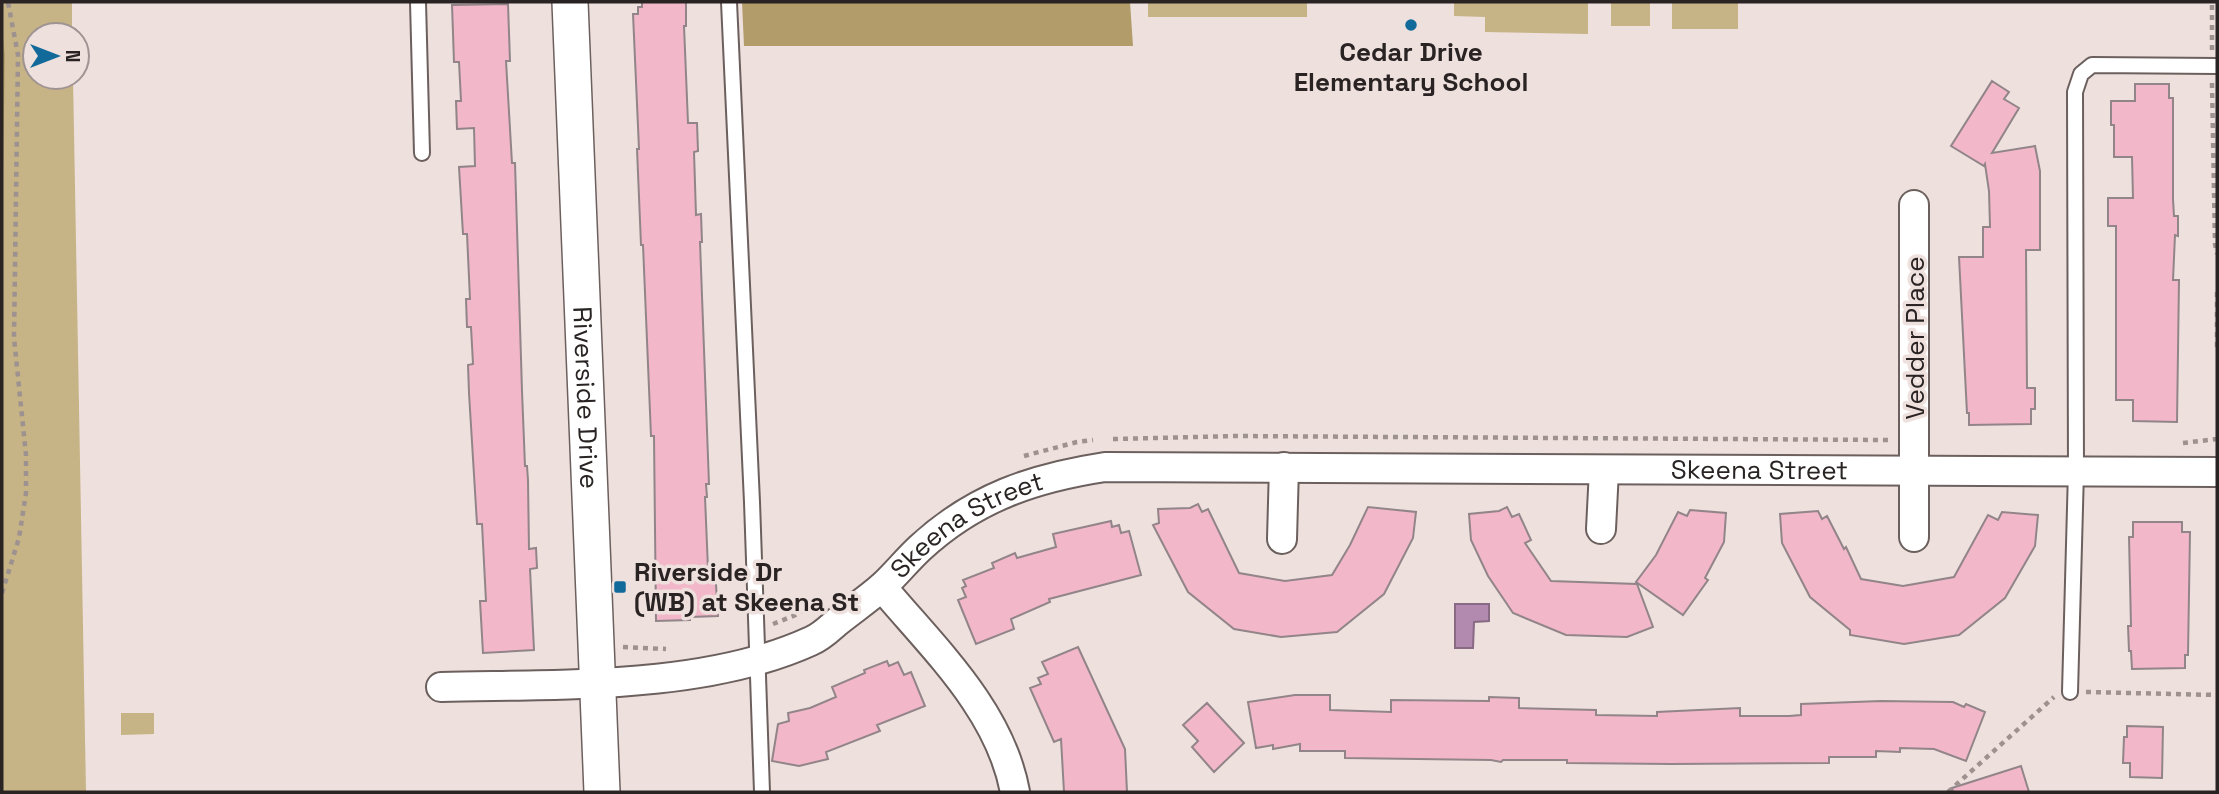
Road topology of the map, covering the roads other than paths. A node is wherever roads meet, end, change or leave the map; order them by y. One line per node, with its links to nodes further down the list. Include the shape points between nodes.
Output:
1 (418, 2): 5 (lane)
2 (570, 2): 17 (street, Riverside Drive)
3 (729, 2): 16 (lane)
4 (2215, 66): 10 (lane, via 2092,65 2081,74 2075,92)
5 (422, 153)
6 (1914, 205): 9 (street, Vedder Place)
7 (1284, 467): 8 (street, Skeena Street); 14 (street); 15 (street, Skeena Street, via 1128,466 1049,477 986,501 957,519 920,547)
8 (1604, 470): 9 (street, Skeena Street); 12 (street)
9 (1916, 471): 10 (street, Skeena Street); 13 (street)
10 (2076, 471): 11 (street, Skeena Street); 19 (lane)
11 (2217, 472)
12 (1601, 529)
13 (1914, 537)
14 (1282, 539)
15 (882, 587): 16 (street, Skeena Street, via 814,640); 22 (street, via 982,708 1011,768)
16 (757, 661): 17 (street, Skeena Street, via 698,674); 21 (lane)
17 (599, 683): 18 (street, Skeena Street); 20 (street, Riverside Drive)
18 (441, 687)
19 (2070, 692)
20 (602, 792)
21 (762, 792)
22 (1015, 792)

